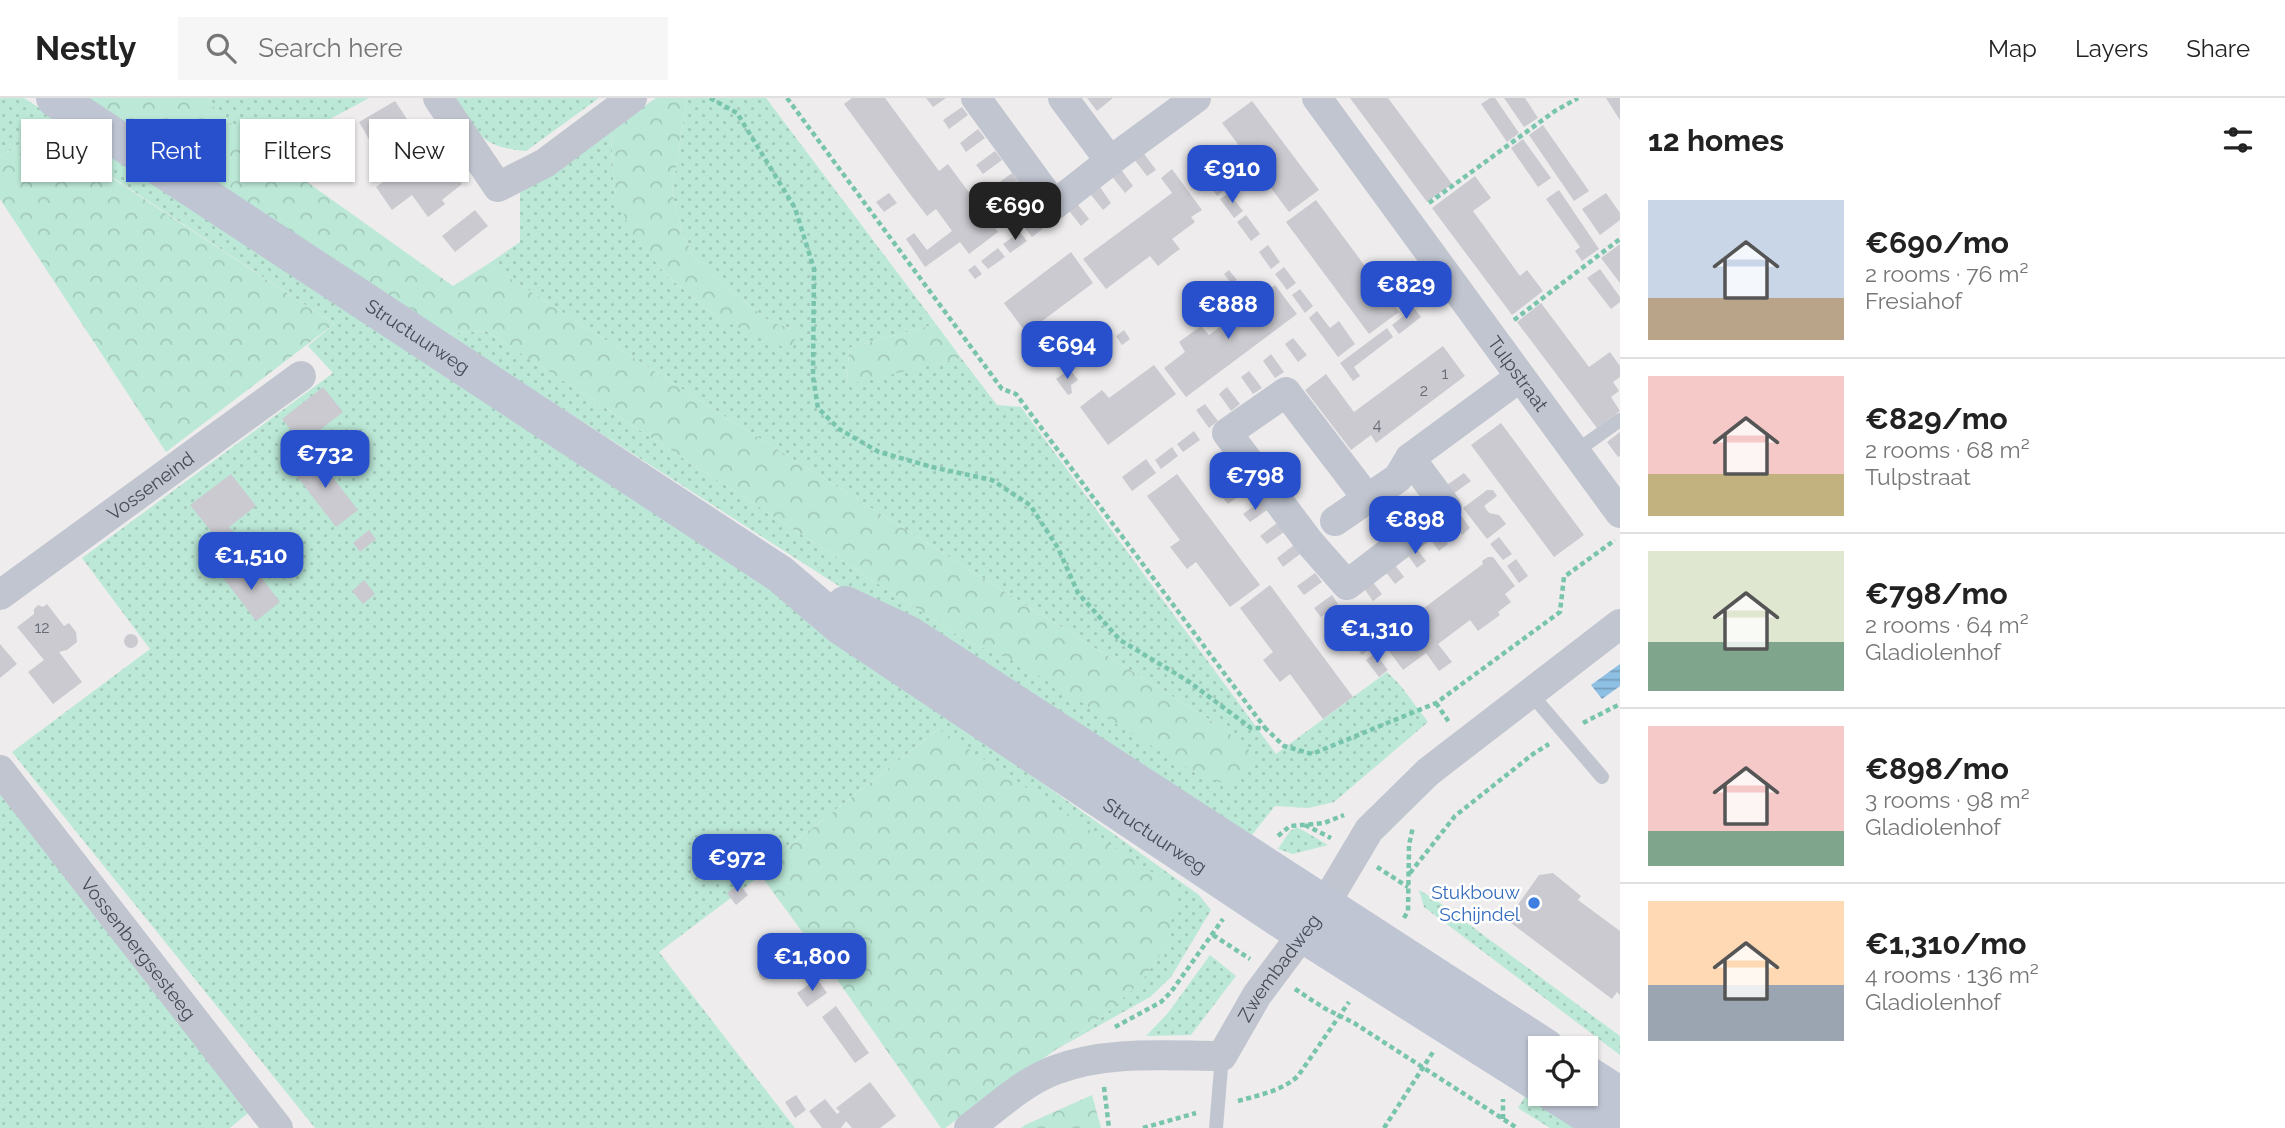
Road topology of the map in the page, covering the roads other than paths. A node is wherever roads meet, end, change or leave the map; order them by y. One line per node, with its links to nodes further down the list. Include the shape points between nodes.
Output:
1 (55, 98): 22 (main road, Structuurweg, via 780,574 909,635)
2 (438, 98): 3 (street, via 498,187 545,163)
3 (632, 98)
4 (976, 98): 8 (street, via 1054,205)
5 (1063, 98): 8 (street)
6 (1196, 98): 8 (street)
7 (1317, 98): 10 (street, Tulpstraat)
8 (1110, 160)
9 (301, 376): 17 (street, Vosseneind)
10 (1520, 377): 12 (street, Tulpstraat); 13 (street)
11 (1620, 419): 12 (lane)
12 (1575, 452): 15 (street, Tulpstraat)
13 (1410, 458): 14 (street, via 1398,478); 14 (street, via 1447,508 1347,585 1227,433 1286,392)
14 (1367, 498): 16 (street)
15 (1620, 513)
16 (1335, 521)
17 (0, 595)
18 (1620, 624): 19 (street, Zwembadweg)
19 (1531, 694): 21 (lane); 22 (street, Zwembadweg, via 1428,772 1369,830)
20 (0, 770): 29 (street, Vossenbergsesteeg)
21 (1602, 778)
22 (1314, 919): 23 (main road, Structuurweg); 24 (street, Zwembadweg, via 1272,974); 25 (main road, Structuurweg)
23 (1528, 1038)
24 (1222, 1056): 30 (street, via 1100,1058 1054,1070); 31 (lane)
25 (1528, 1075)
26 (1598, 1082): 27 (main road)
27 (1620, 1096)
28 (1574, 1106): 32 (main road)
29 (278, 1128)
30 (969, 1128)
31 (1216, 1128)
32 (1609, 1128)

